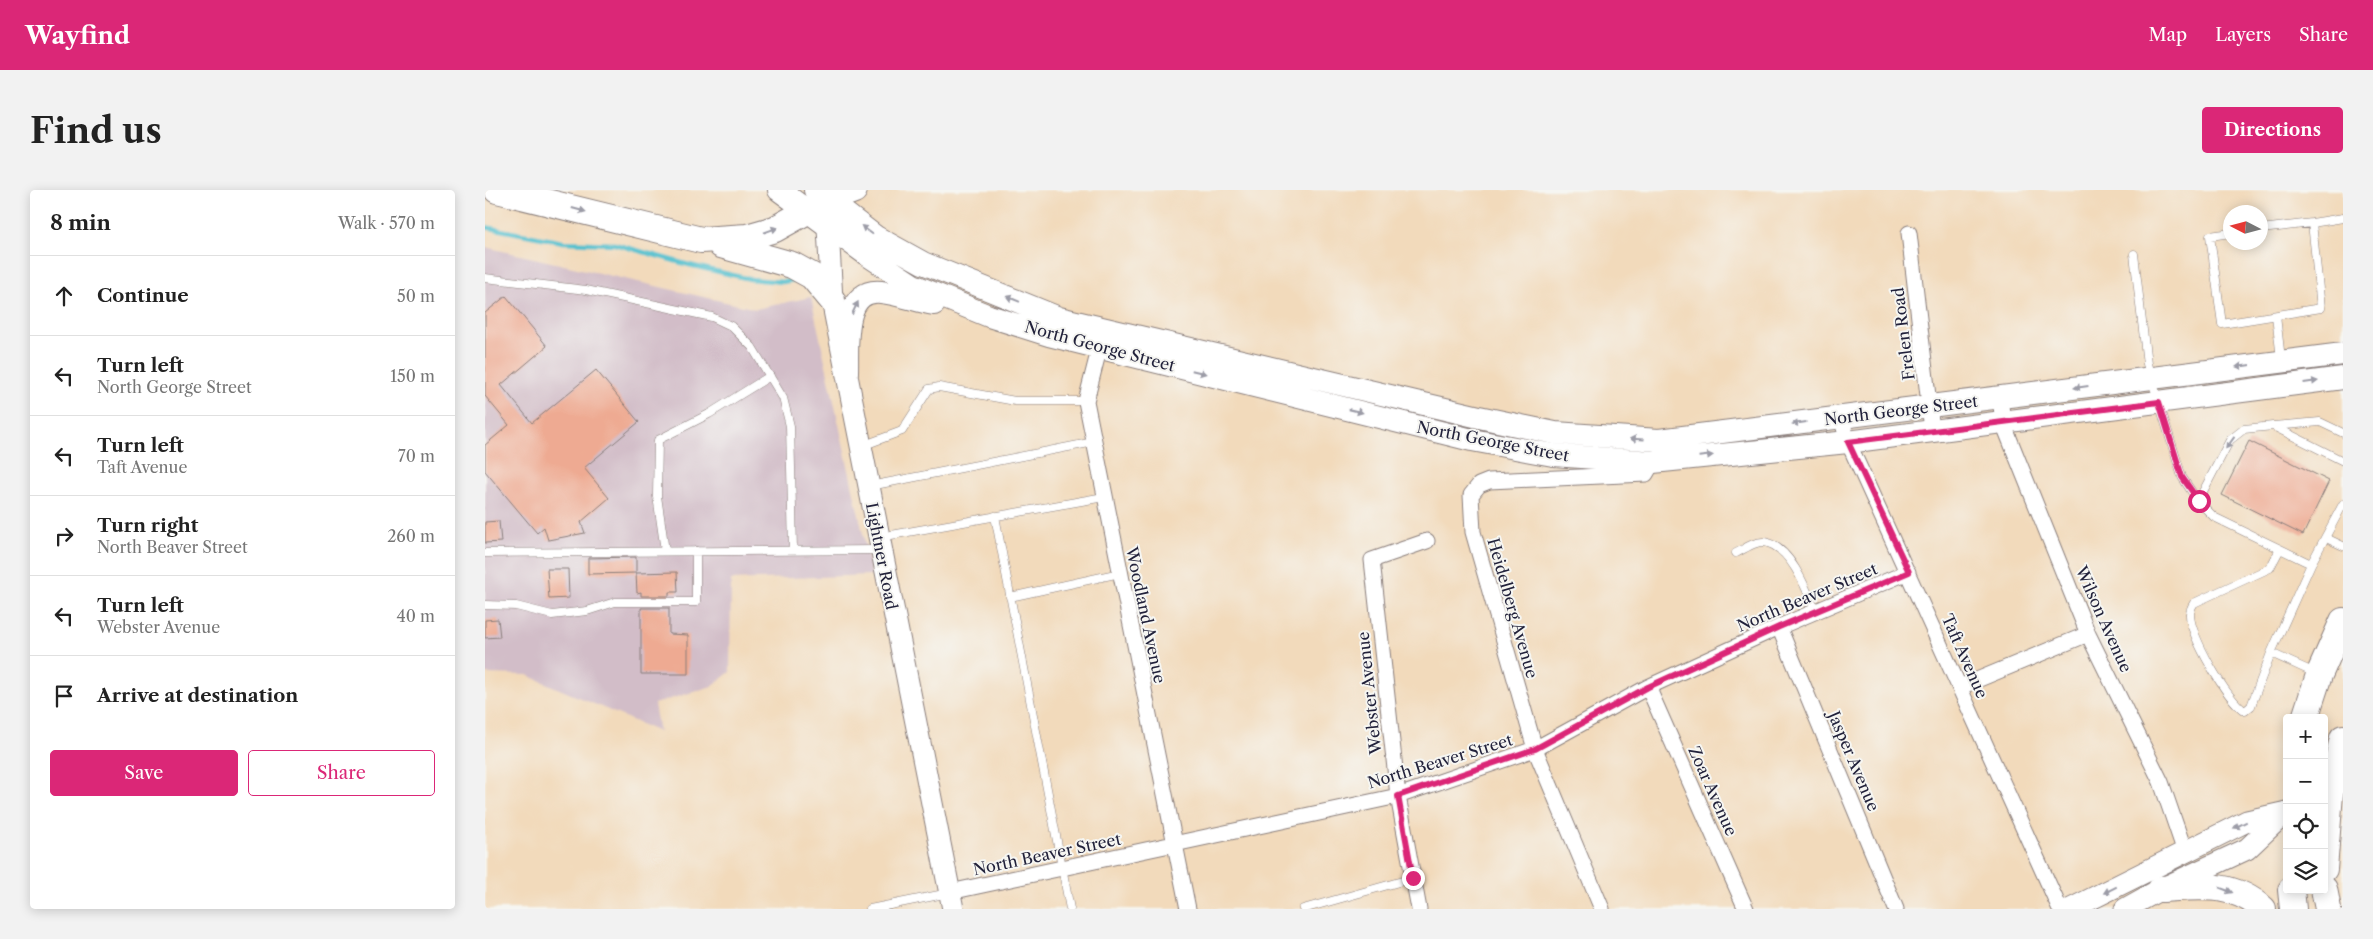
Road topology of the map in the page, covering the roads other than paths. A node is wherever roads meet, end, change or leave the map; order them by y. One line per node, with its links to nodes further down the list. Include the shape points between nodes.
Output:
1 (497, 190): 10 (highway, one-way to 10)
2 (779, 190): 4 (main road, North George Street)
3 (854, 190): 4 (highway)
4 (819, 207): 10 (highway, one-way to 4, via 747,238 775,229); 13 (street, Lightner Road); 14 (main road, North George Street, via 865,254 913,285); 16 (main road, North George Street, one-way to 4, via 1059,318 923,263)
5 (2343, 218): 6 (lane)
6 (2312, 223): 7 (lane); 15 (lane, via 2321,308)
7 (2268, 228)
8 (1909, 233): 26 (street, Frelen Road)
9 (2223, 234): 15 (lane, via 2210,236 2222,324)
10 (701, 240): 13 (highway, via 792,265 812,276)
11 (2134, 254): 21 (lane)
12 (485, 278): 20 (lane, via 585,290 712,318 731,326 752,347)
13 (832, 300): 19 (street, Lightner Road)
14 (989, 316): 16 (main road, North George Street, via 1049,335); 19 (main road, one-way to 14, via 848,322 856,302 866,294 880,292)
15 (2276, 316): 18 (lane)
16 (1102, 339): 24 (street, Woodland Avenue); 27 (main road, North George Street, one-way to 16, via 1659,440 1555,433); 36 (main road, North George Street, one-way to 36, via 1472,440 1553,455)
17 (2343, 354): 18 (main road, North George Street)
18 (2281, 361): 21 (main road, North George Street, one-way to 21)
19 (847, 372): 34 (street, Lightner Road)
20 (770, 376): 46 (lane, via 783,398 790,426); 48 (lane, via 709,414 658,440 657,496)
21 (2151, 378): 23 (main road, North George Street, one-way to 23); 25 (lane)
22 (2343, 378): 25 (main road, North George Street, one-way to 22)
23 (2000, 397): 26 (main road, North George Street); 28 (street, Wilson Avenue)
24 (1086, 400): 32 (street, Woodland Avenue); 34 (lane, via 1015,401 939,387 929,389 902,431)
25 (2159, 402): 28 (main road, North George Street); 39 (lane, via 2182,477)
26 (1929, 408): 27 (main road, North George Street); 30 (street, Frelen Road)
27 (1841, 417): 33 (street, Taft Avenue)
28 (2003, 423): 30 (main road, North George Street); 60 (street, Wilson Avenue)
29 (2273, 426): 31 (lane, via 2319,422); 35 (lane); 39 (lane, one-way to 39, via 2244,429 2230,440)
30 (1932, 430): 33 (main road, North George Street)
31 (2343, 433)
32 (1094, 442): 37 (lane); 38 (street, Woodland Avenue)
33 (1848, 442): 36 (main road, North George Street, one-way to 33); 53 (street, Taft Avenue)
34 (860, 447): 37 (street, Lightner Road)
35 (2343, 461)
36 (1653, 462): 67 (street, Heidelberg Avenue, via 1646,474 1489,481 1479,485 1471,495 1473,532)
37 (868, 486): 44 (street, Lightner Road)
38 (1104, 497): 41 (lane); 54 (street, Woodland Avenue)
39 (2199, 501): 47 (lane, via 2214,517)
40 (2343, 504): 42 (lane)
41 (995, 516): 44 (lane); 55 (lane)
42 (2326, 538): 45 (lane); 52 (lane)
43 (1427, 541): 69 (street, Webster Avenue, via 1372,560)
44 (880, 544): 46 (lane); 80 (street, Lightner Road)
45 (2343, 546)
46 (793, 550): 49 (lane)
47 (2280, 550): 52 (lane); 61 (lane, via 2270,568 2194,603 2190,612 2192,628 2218,680 2239,708 2245,711 2251,706)
48 (665, 551): 49 (lane); 50 (lane)
49 (696, 551): 56 (lane, via 696,602 615,602 587,611 552,615 516,606)
50 (485, 553)
51 (1735, 553): 57 (lane, via 1755,543 1768,542 1797,570)
52 (2311, 564): 61 (lane)
53 (1909, 572): 57 (street, North Beaver Street); 64 (street, Taft Avenue)
54 (1120, 573): 55 (lane); 72 (street, Woodland Avenue)
55 (1010, 596): 75 (lane)
56 (485, 605)
57 (1815, 612): 59 (street, North Beaver Street)
58 (2343, 621): 62 (highway)
59 (1779, 627): 63 (street, North Beaver Street); 88 (street, Jasper Avenue)
60 (2088, 634): 64 (street); 74 (street, Wilson Avenue, via 2161,782)
61 (2271, 653): 62 (lane)
62 (2319, 675): 65 (highway)
63 (1648, 687): 67 (street, North Beaver Street); 87 (street, Zoar Avenue)
64 (1960, 687): 89 (street, Taft Avenue)
65 (2306, 714)
66 (2343, 738): 68 (highway)
67 (1535, 749): 69 (street, North Beaver Street); 86 (street, Heidelberg Avenue)
68 (2332, 792): 73 (highway)
69 (1398, 796): 72 (street, North Beaver Street); 76 (street, Webster Avenue)
70 (2283, 813): 74 (street, one-way to 74, via 2247,821)
71 (2283, 816): 77 (street, via 2247,849)
72 (1175, 844): 75 (street, North Beaver Street); 83 (street, Woodland Avenue)
73 (2326, 849)
74 (2185, 852): 90 (street, one-way to 90)
75 (1062, 868): 80 (street, North Beaver Street); 82 (lane)
76 (1413, 878): 84 (lane); 85 (street, Webster Avenue)
77 (2161, 889): 91 (street); 92 (highway, one-way to 92, via 2219,886 2254,900)
78 (2291, 894): 93 (highway)
79 (2325, 894): 94 (highway)
80 (952, 901): 81 (lane)
81 (870, 909)
82 (1069, 909)
83 (1188, 909)
84 (1303, 909)
85 (1419, 909)
86 (1602, 909)
87 (1746, 909)
88 (1896, 909)
89 (2059, 909)
90 (2071, 909)
91 (2125, 909)
92 (2263, 909)
93 (2293, 909)
94 (2328, 909)

